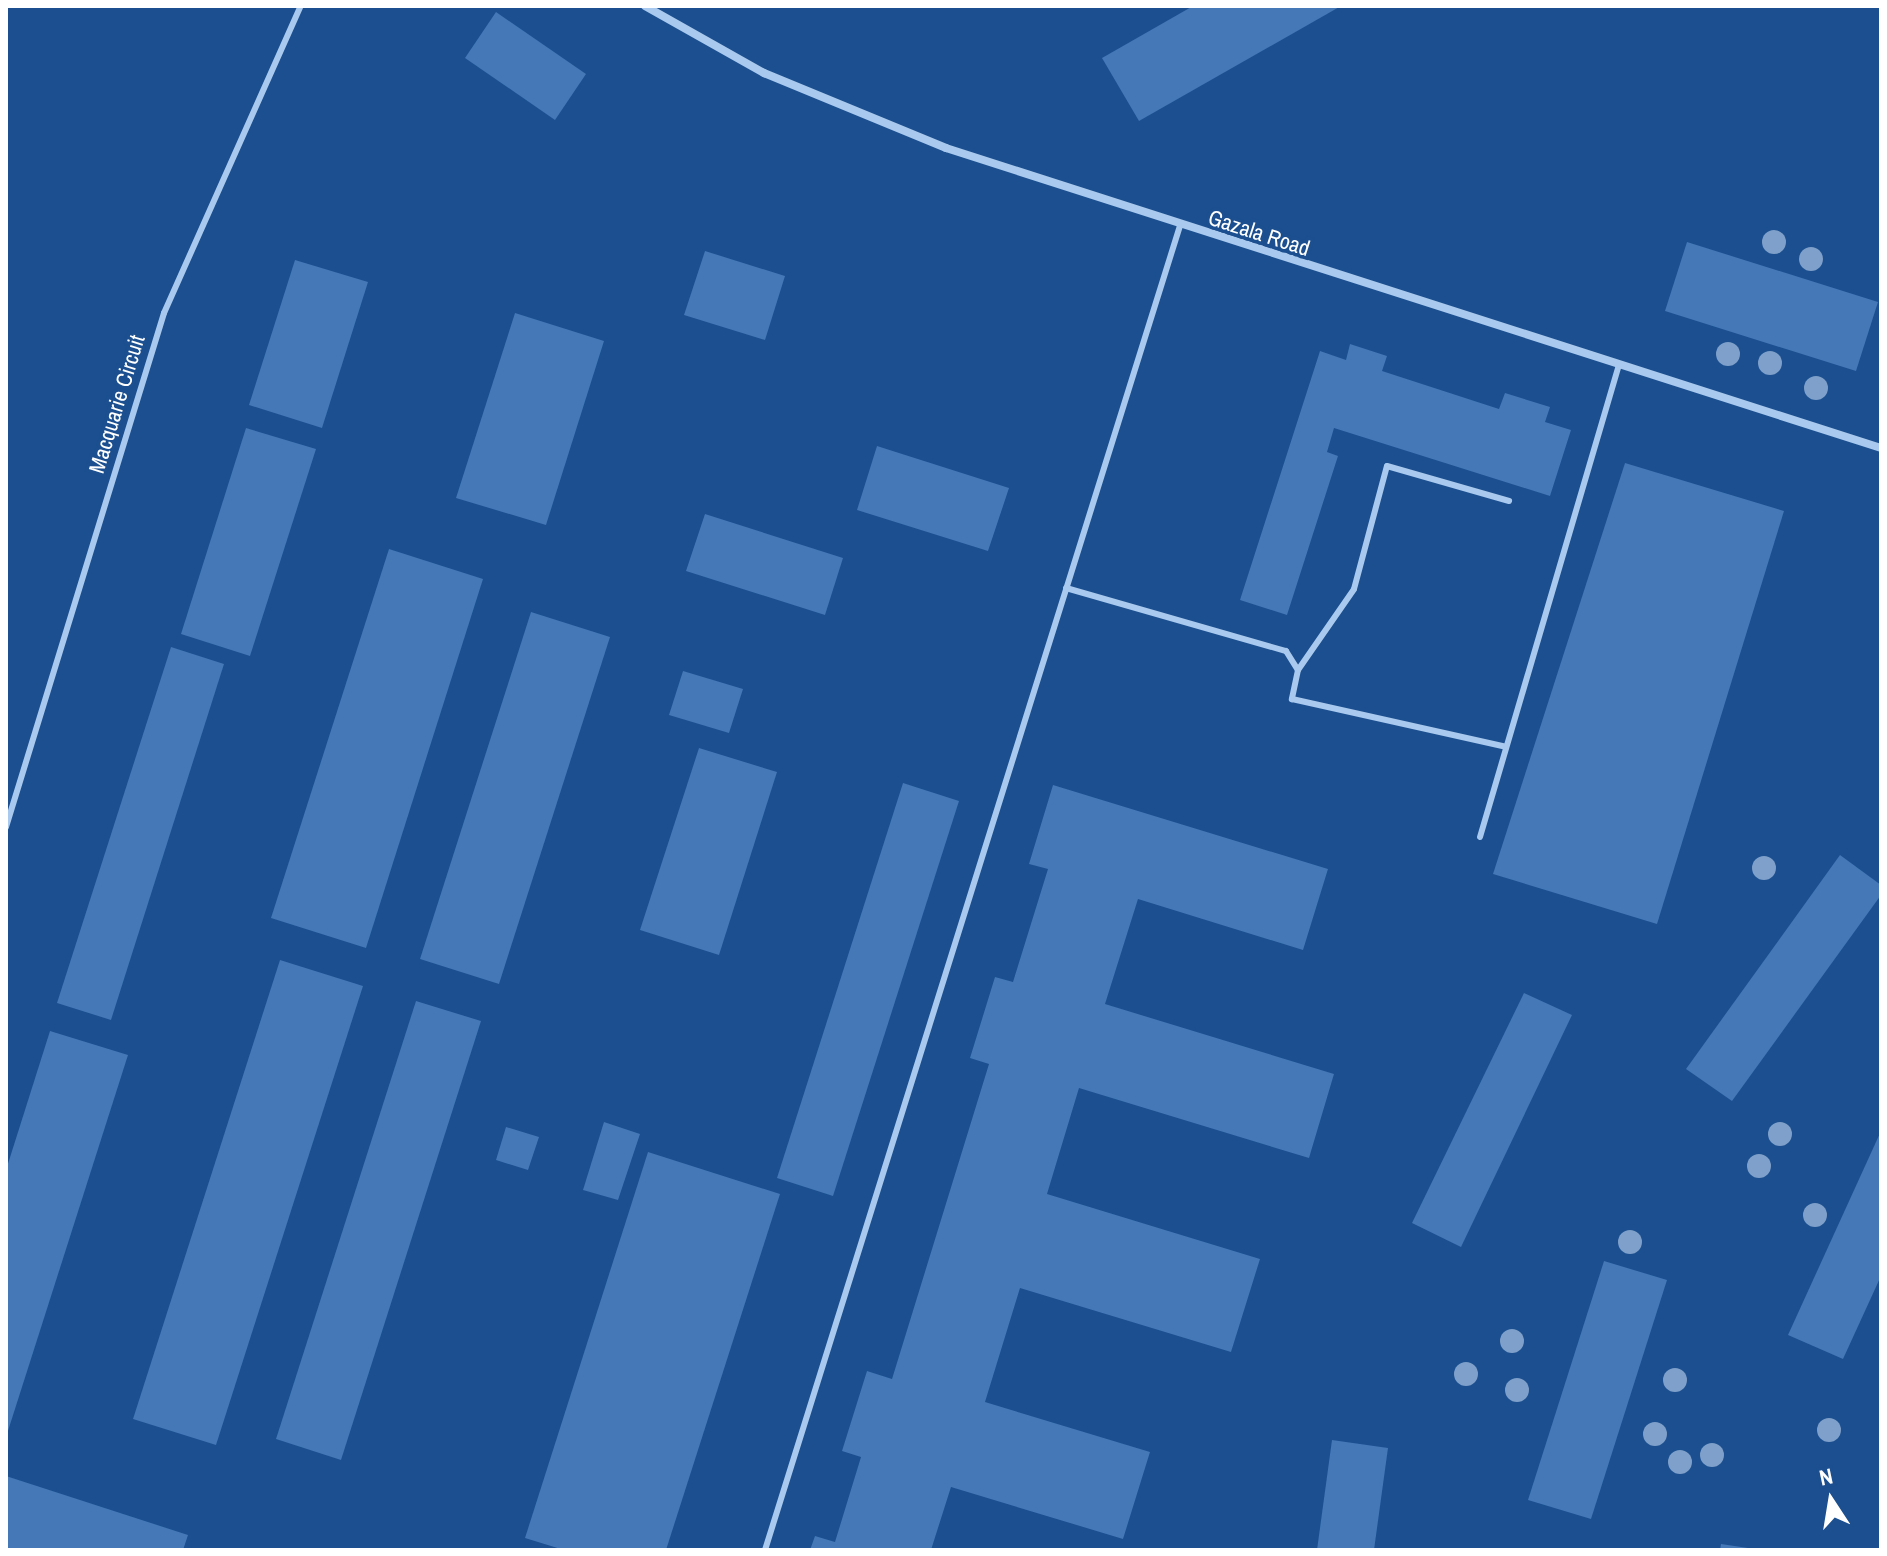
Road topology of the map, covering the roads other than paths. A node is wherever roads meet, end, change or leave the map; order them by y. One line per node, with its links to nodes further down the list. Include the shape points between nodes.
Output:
1 (301, 6): 10 (lane, Macquarie Circuit, via 164,313)
2 (645, 6): 3 (street, Gazala Road, via 764,73 932,143)
3 (1180, 226): 4 (street, Gazala Road); 7 (lane)
4 (1619, 365): 5 (street, Gazala Road); 9 (lane)
5 (1881, 448)
6 (1509, 501): 8 (lane, via 1387,466 1354,589)
7 (1066, 588): 8 (lane, via 1286,651); 12 (lane)
8 (1298, 670): 9 (lane, via 1292,699)
9 (1506, 747): 11 (lane)
10 (6, 827)
11 (1480, 837)
12 (765, 1550)

